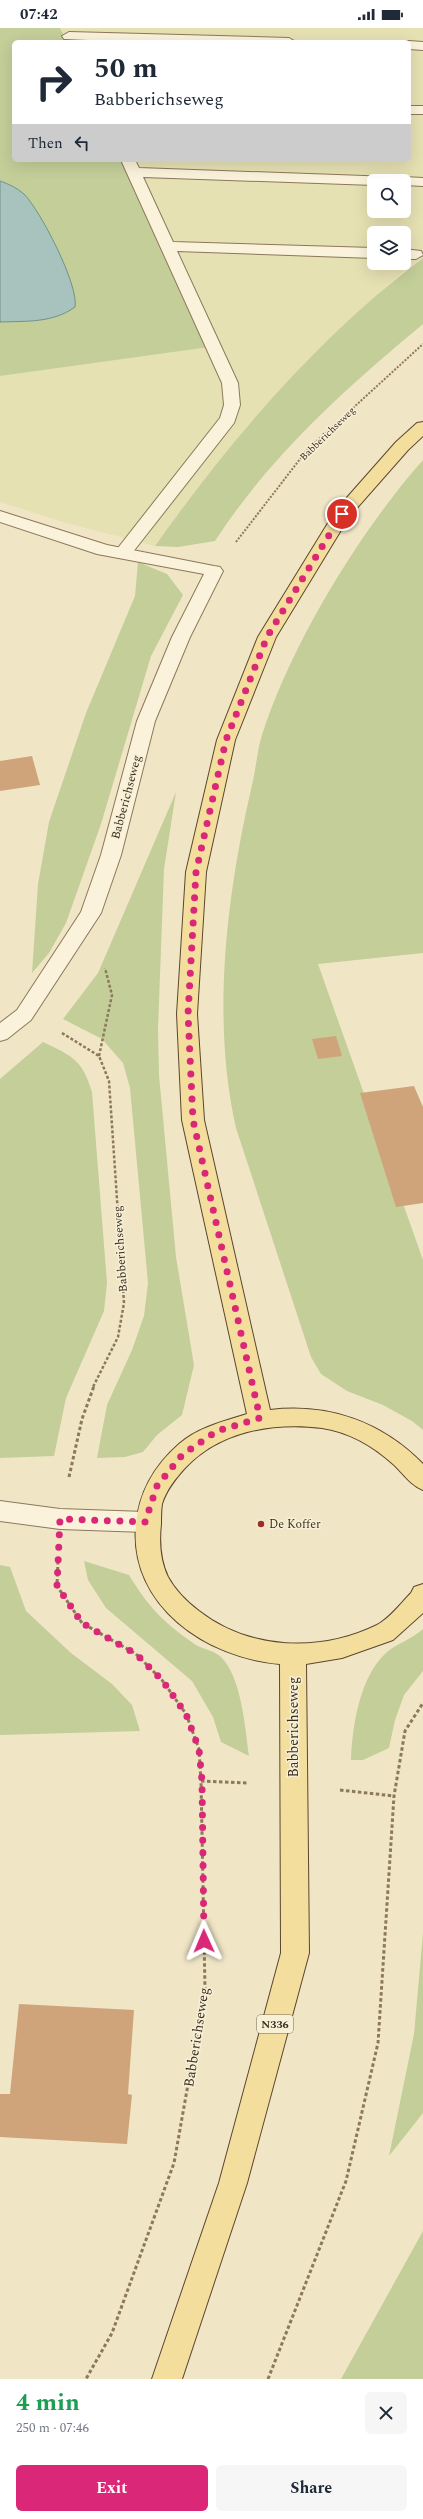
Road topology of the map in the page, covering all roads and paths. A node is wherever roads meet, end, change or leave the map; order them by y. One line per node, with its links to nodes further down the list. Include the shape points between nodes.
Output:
1 (69, 35): 2 (street)
2 (226, 40)
3 (411, 45): 4 (street)
4 (423, 46)
5 (411, 110): 6 (street)
6 (423, 110)
7 (130, 166): 8 (street); 11 (street)
8 (367, 180)
9 (411, 181): 10 (street)
10 (423, 182)
11 (167, 246): 12 (street); 16 (street, via 230,383 232,405 228,420)
12 (367, 253)
13 (423, 344): 17 (path, Babberichseweg, via 307,450)
14 (423, 427): 22 (main road, via 402,446 342,514 267,637 226,740 196,872 188,1014 193,1120)
15 (0, 516): 16 (street, via 103,550)
16 (123, 553): 17 (street)
17 (214, 571): 18 (street, Babberichseweg, via 181,637 146,721 111,856)
18 (91, 913): 19 (street, Babberichseweg); 21 (path, via 112,995)
19 (24, 1015): 20 (street, Babberichseweg); 21 (path, via 69,1037)
20 (0, 1034)
21 (100, 1056): 25 (path, Babberichseweg, via 109,1081 124,1303 118,1337 96,1379 82,1418)
22 (260, 1418): 23 (main road, via 309,1417 356,1428 396,1451); 26 (main road, via 217,1431 182,1455 157,1486)
23 (423, 1480)
24 (0, 1511): 25 (street)
25 (60, 1519): 26 (street); 30 (path, Babberichseweg, via 57,1586 82,1623 136,1654 162,1680 186,1714 199,1749 202,1781 205,1988 174,2163 112,2333)
26 (145, 1522): 28 (main road, via 148,1562 167,1598 200,1628 244,1648)
27 (423, 1594): 28 (main road, via 420,1600 388,1630 343,1650)
28 (293, 1656): 31 (main road, Babberichseweg / N336, via 295,1953 233,2183)
29 (423, 1703): 32 (path, via 405,1731 394,1796 378,2043 346,2181)
30 (86, 2379)
31 (167, 2379)
32 (268, 2379)

